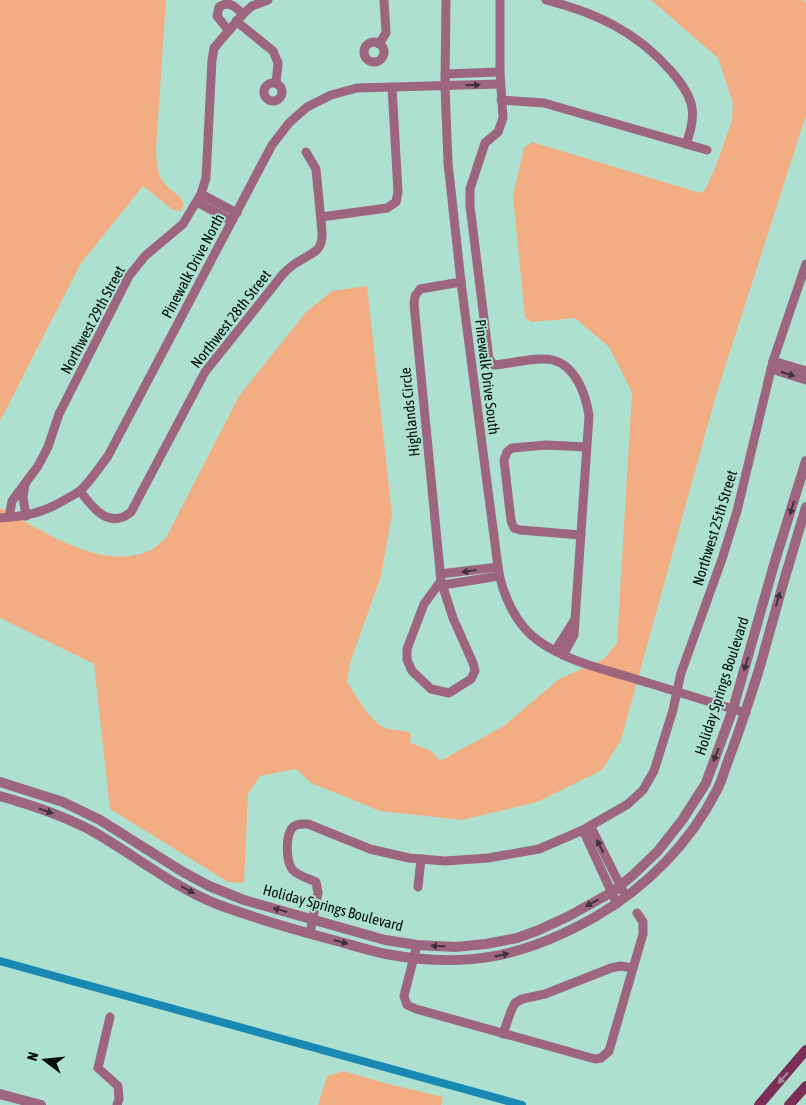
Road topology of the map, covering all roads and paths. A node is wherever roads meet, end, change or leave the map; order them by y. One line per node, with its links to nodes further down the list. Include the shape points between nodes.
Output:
1 (268, 0): 6 (street, Northwest 29th Street, via 252,6)
2 (384, 0): 8 (street, via 386,33)
3 (446, 0): 10 (street, Pinewalk Drive South)
4 (500, 0): 9 (street, Pinewalk Drive South)
5 (546, 0): 16 (street, via 590,13 619,27 640,40 664,63 679,80 691,104 692,118)
6 (239, 18): 7 (street, Northwest 29th Street); 7 (street, via 232,5 219,7 217,16); 11 (street, via 273,52 278,63)
7 (228, 30): 19 (street, Northwest 29th Street, via 214,48 206,178)
8 (379, 44)
9 (500, 72): 10 (street); 12 (street, Pinewalk Drive South)
10 (445, 74): 13 (street, Pinewalk Drive South)
11 (276, 83)
12 (500, 84): 13 (street, one-way to 12); 15 (street, Pinewalk Drive South)
13 (445, 86): 14 (street, Pinewalk Drive North); 23 (street, Pinewalk Drive South, via 448,163)
14 (392, 87): 20 (street, Pinewalk Drive North, via 358,88 331,95 307,107 289,122 272,145); 21 (street, via 396,202 387,208)
15 (501, 100): 16 (street, via 544,102); 27 (street, Pinewalk Drive South, via 502,118 498,132 485,143 470,188 490,359 494,365 553,360 570,371 578,381 588,406)
16 (686, 144): 17 (street)
17 (707, 150)
18 (306, 152): 21 (street, via 316,169)
19 (199, 198): 20 (street); 29 (street, Northwest 29th Street, via 183,224 145,256 130,276 59,414 48,447)
20 (234, 217): 30 (street, Pinewalk Drive North, via 108,456)
21 (321, 217): 30 (street, Northwest 28th Street, via 322,242 318,250 283,274 205,372 131,512 124,518 104,516)
22 (806, 264): 24 (street, Northwest 25th Street)
23 (461, 282): 35 (street, Pinewalk Drive South); 36 (street, Highlands Circle, via 420,289 414,296)
24 (772, 365): 25 (street); 26 (street, one-way to 26); 38 (street, Northwest 25th Street, via 737,512)
25 (806, 371)
26 (806, 380)
27 (586, 446): 34 (street, Pinewalk Drive South); 34 (street, Pinewalk Drive South, via 512,448 504,460 514,528)
28 (806, 461): 39 (street, Holiday Springs Boulevard, one-way to 39)
29 (25, 484): 32 (street); 33 (street, Northwest 29th Street, via 17,492)
30 (80, 491): 32 (street, Pinewalk Drive North, via 59,504)
31 (806, 507): 40 (street, Holiday Springs Boulevard, one-way to 31)
32 (26, 516): 33 (street, Pinewalk Drive North)
33 (5, 517)
34 (581, 535): 37 (street, Pinewalk Drive South, via 574,635)
35 (499, 572): 36 (street); 37 (street, Pinewalk Drive South, via 511,608 523,626 539,642)
36 (441, 580): 36 (street, Highlands Circle, via 475,671 471,679 449,693 431,689 412,671 407,660 424,604)
37 (559, 653): 38 (street, Pinewalk Drive South, via 578,662)
38 (676, 692): 39 (street, Pinewalk Drive South); 43 (street, Northwest 25th Street, via 654,771 643,790 628,804)
39 (733, 709): 40 (street, Pinewalk Drive South); 45 (street, Holiday Springs Boulevard, one-way to 45, via 706,782 683,819 658,851)
40 (746, 714): 48 (street, Holiday Springs Boulevard, via 718,789 694,827 668,860)
41 (0, 782): 51 (street, Holiday Springs Boulevard, one-way to 41, via 209,886 100,820 63,802)
42 (0, 796): 52 (street, Holiday Springs Boulevard, one-way to 52, via 58,815 94,832 203,898)
43 (586, 829): 44 (street, Northwest 25th Street, via 539,848 488,858); 45 (street, one-way to 43); 47 (street)
44 (420, 859): 46 (street); 51 (street, Northwest 25th Street, via 370,849 308,824 294,827 288,836 288,857 296,874 316,882 318,893)
45 (620, 886): 47 (street, Holiday Springs Boulevard); 48 (street)
46 (418, 887)
47 (612, 892): 49 (street); 53 (street, Holiday Springs Boulevard, one-way to 53, via 569,916 517,938 455,947)
48 (626, 897): 49 (street, Holiday Springs Boulevard)
49 (617, 904): 54 (street, Holiday Springs Boulevard, one-way to 49, via 488,958 520,951 575,928)
50 (637, 913): 55 (street, via 643,922 643,934)
51 (312, 920): 52 (street); 53 (street, Holiday Springs Boulevard, via 385,940)
52 (310, 933): 54 (street, Holiday Springs Boulevard, one-way to 54)
53 (417, 945): 54 (street)
54 (414, 959): 57 (street, via 404,996 407,1005)
55 (633, 968): 57 (street, via 611,968 545,994 522,999 511,1011); 57 (street, via 609,1051 601,1058)
56 (110, 1017): 62 (street, via 98,1068 118,1086)
57 (503, 1034)
58 (806, 1050): 63 (main road, one-way to 63)
59 (806, 1086): 64 (main road)
60 (0, 1094): 61 (street)
61 (41, 1105)
62 (117, 1105)
63 (759, 1105)
64 (790, 1105)

